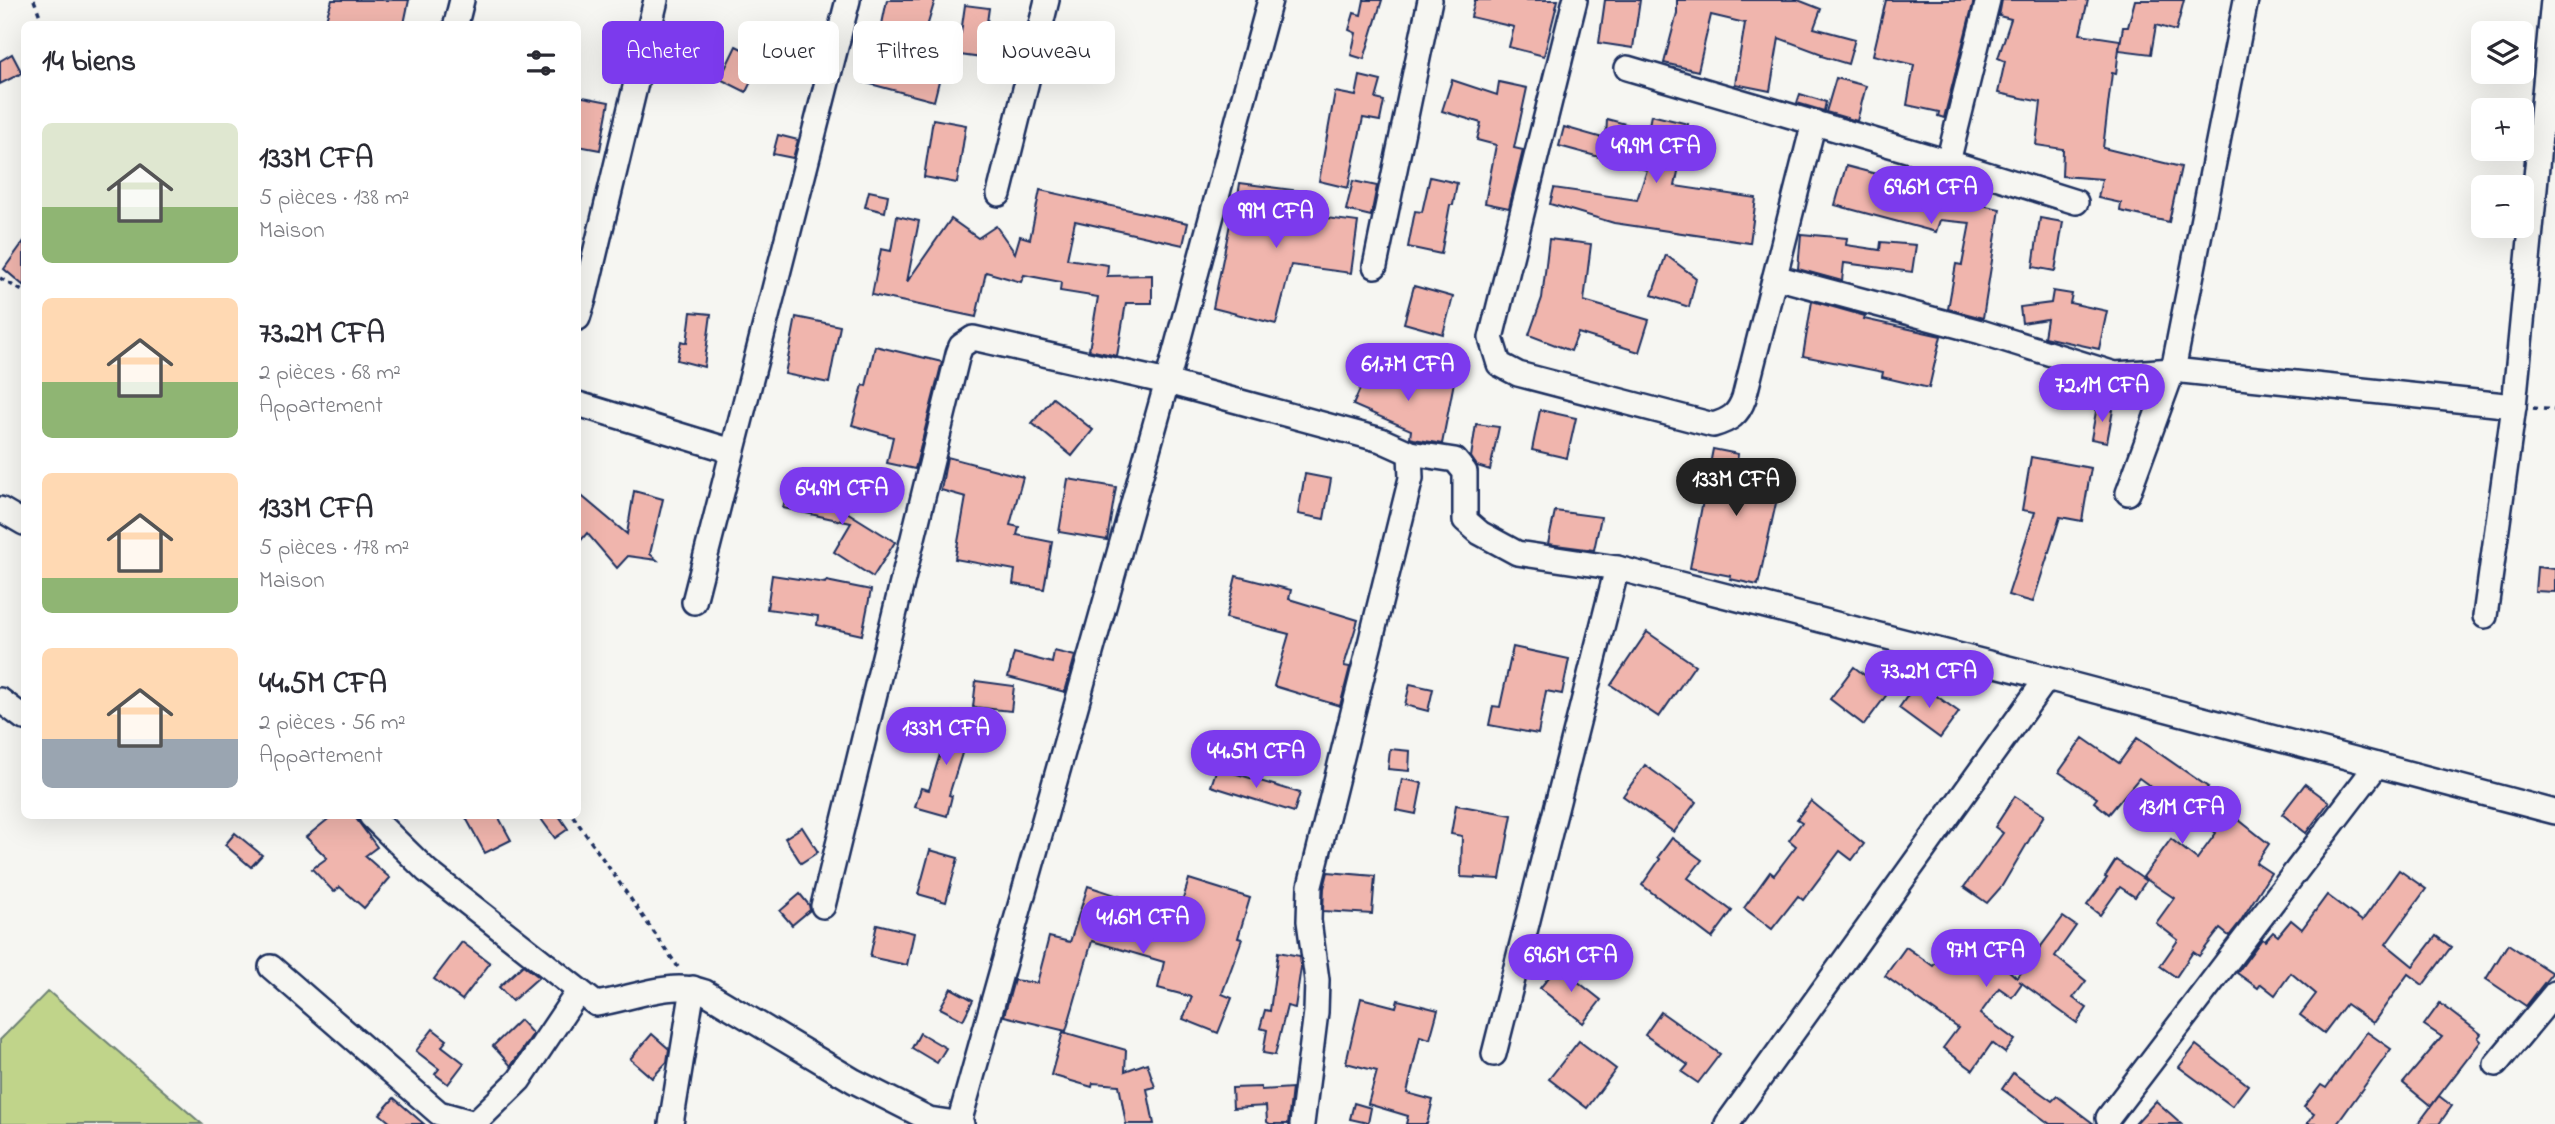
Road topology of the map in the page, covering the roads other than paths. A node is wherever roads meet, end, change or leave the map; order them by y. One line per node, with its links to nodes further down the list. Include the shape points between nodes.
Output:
1 (463, 0): 11 (street)
2 (656, 0): 20 (street)
3 (848, 0): 25 (street)
4 (1047, 0): 16 (street)
5 (1270, 0): 22 (street)
6 (1430, 0): 18 (street)
7 (1575, 0): 19 (street, via 1491,338 1499,364 1518,374 1713,425 1739,411)
8 (1988, 0): 15 (street)
9 (2246, 0): 21 (street)
10 (2553, 0): 12 (street)
11 (457, 21)
12 (2551, 57): 24 (street)
13 (1627, 68): 14 (street)
14 (1814, 122): 15 (street); 19 (street)
15 (1948, 162): 17 (street)
16 (999, 194)
17 (2076, 202)
18 (1375, 266)
19 (1775, 277): 21 (street, via 1981,332 2115,374)
20 (581, 308)
21 (2173, 370): 24 (street); 27 (street)
22 (1167, 382): 26 (street, via 1381,440); 39 (street, via 973,338 961,346); 49 (street)
23 (581, 405): 25 (street)
24 (2514, 407): 32 (street)
25 (732, 452): 31 (street)
26 (1410, 453): 30 (street, via 1455,460 1465,472 1465,520 1480,533 1517,553); 50 (street, via 1411,478 1310,886 1309,920 1317,980)
27 (2128, 493)
28 (0, 509): 29 (street)
29 (21, 521)
30 (1617, 568): 33 (street); 44 (street)
31 (694, 602)
32 (2485, 616)
33 (2047, 678): 36 (street); 51 (street)
34 (0, 700): 35 (street)
35 (21, 716)
36 (2377, 765): 37 (street); 46 (street)
37 (2555, 812)
38 (374, 819): 42 (street, via 427,871)
39 (823, 906)
40 (271, 967): 42 (street, via 439,1113 475,1123 519,1080)
41 (693, 988): 42 (street, via 664,988 596,1004); 47 (street); 48 (street)
42 (578, 992)
43 (2555, 993): 45 (street)
44 (1494, 1054)
45 (2496, 1064)
46 (2108, 1118)
47 (928, 1121): 49 (street)
48 (671, 1124)
49 (960, 1124)
50 (1303, 1124)
51 (1727, 1124)

